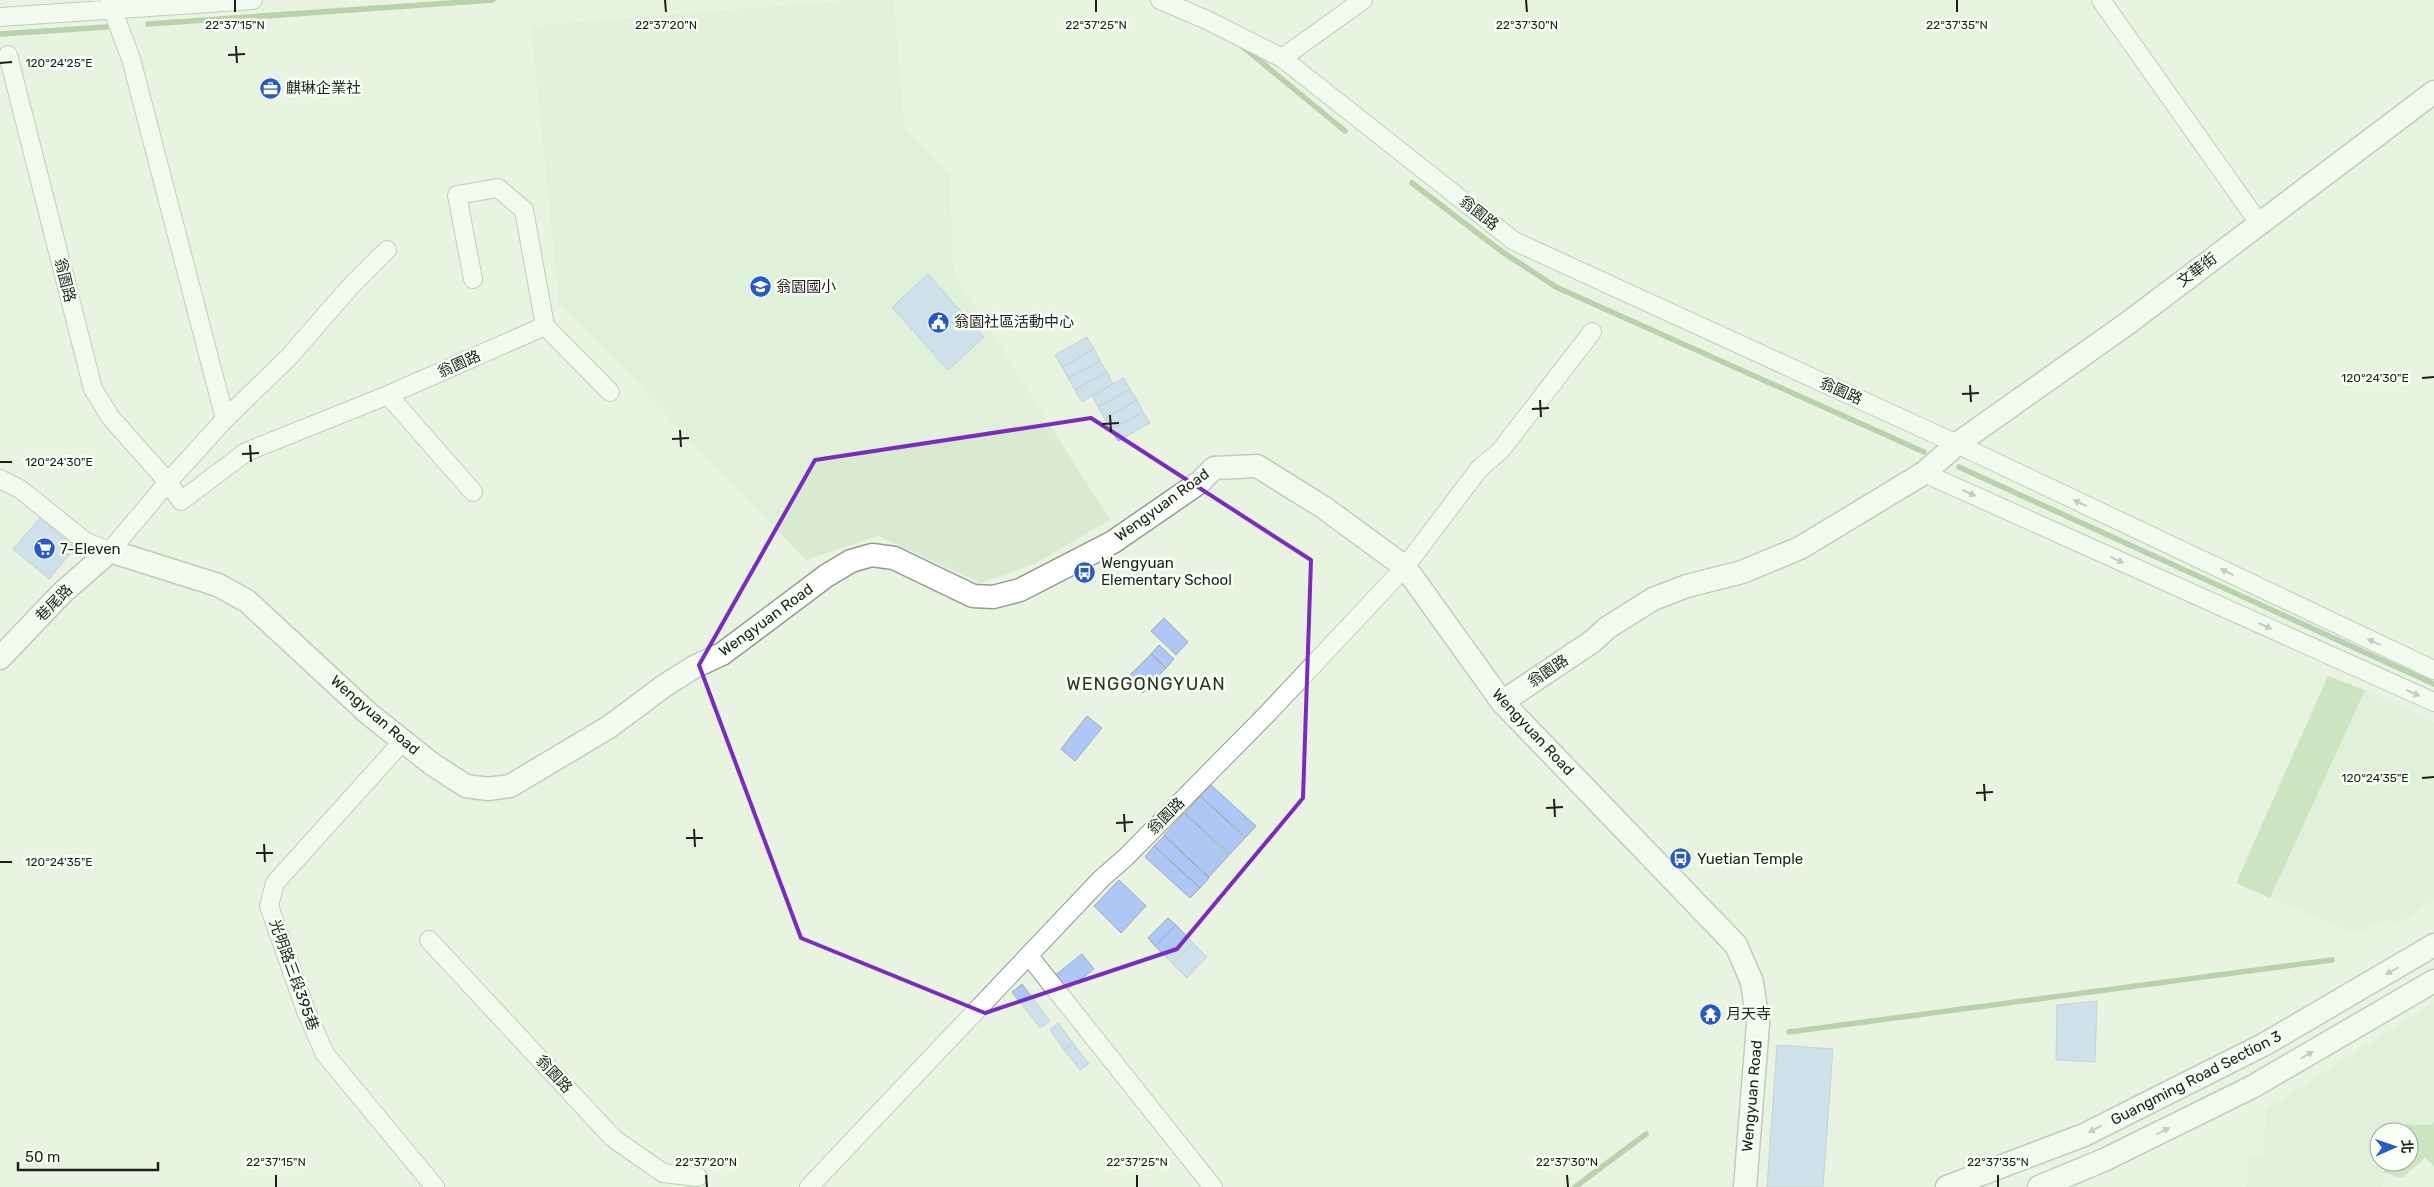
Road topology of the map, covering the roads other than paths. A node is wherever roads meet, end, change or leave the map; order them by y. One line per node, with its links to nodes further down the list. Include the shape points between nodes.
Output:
1 (253, 0): 5 (street)
2 (1160, 0): 8 (street, 翁園路)
3 (1363, 0): 8 (street)
4 (2101, 0): 10 (street)
5 (111, 5): 6 (street); 17 (street, via 131,59)
6 (0, 17)
7 (8, 55): 21 (street, 翁園路, via 93,389 111,418)
8 (1282, 58): 18 (street, 翁園路, via 1514,241)
9 (2434, 92): 10 (street, 文華街)
10 (2259, 223): 18 (street, 文華街, via 2128,323)
11 (388, 250): 17 (street, via 350,287 288,358)
12 (473, 280): 13 (street, via 458,195 498,188 524,210)
13 (545, 326): 15 (street); 16 (street, 翁園路)
14 (1592, 332): 24 (street, 翁園路, via 1501,450 1479,469)
15 (610, 392)
16 (388, 395): 21 (street, 翁園路, via 246,452 181,501); 22 (street)
17 (225, 419): 21 (street)
18 (1958, 444): 19 (street, 翁園路); 26 (street, one-way to 18)
19 (1924, 473): 27 (street, 翁園路, via 1800,548 1742,572 1653,598); 28 (street, one-way to 28)
20 (0, 479): 23 (street, Wengyuan Road, via 20,489 86,542)
21 (168, 482): 23 (street)
22 (473, 492)
23 (110, 550): 25 (street, 巷尾路, via 62,593); 29 (street, Wengyuan Road, via 218,585 247,601 369,714)
24 (1405, 567): 27 (street, Wengyuan Road); 29 (street, Wengyuan Road, via 1323,507 1257,466 1214,468 1200,482 1113,542 1020,590 993,597 966,594 894,558 872,555 851,561 722,654 687,672 609,727 510,786 488,789 466,786); 32 (street, 翁園路, via 1269,712 1101,879)
25 (0, 658)
26 (2434, 670)
27 (1502, 702): 38 (street, Wengyuan Road, via 1736,945 1752,982 1758,1024)
28 (2434, 702)
29 (403, 741): 35 (street, 光明路三段395巷, via 275,884 269,906 306,1011 325,1054)
30 (429, 940): 34 (street, 翁園路, via 613,1138 663,1173)
31 (2434, 945): 39 (street, Guangming Road Section 3, one-way to 39, via 2266,1044 2084,1135)
32 (1029, 956): 36 (street, 翁園路); 37 (street)
33 (2434, 981): 40 (street, Guangming Road Section 3, one-way to 33, via 2104,1160 2252,1087)
34 (698, 1178)
35 (435, 1187)
36 (810, 1187)
37 (1213, 1187)
38 (1745, 1187)
39 (1947, 1187)
40 (2039, 1187)

